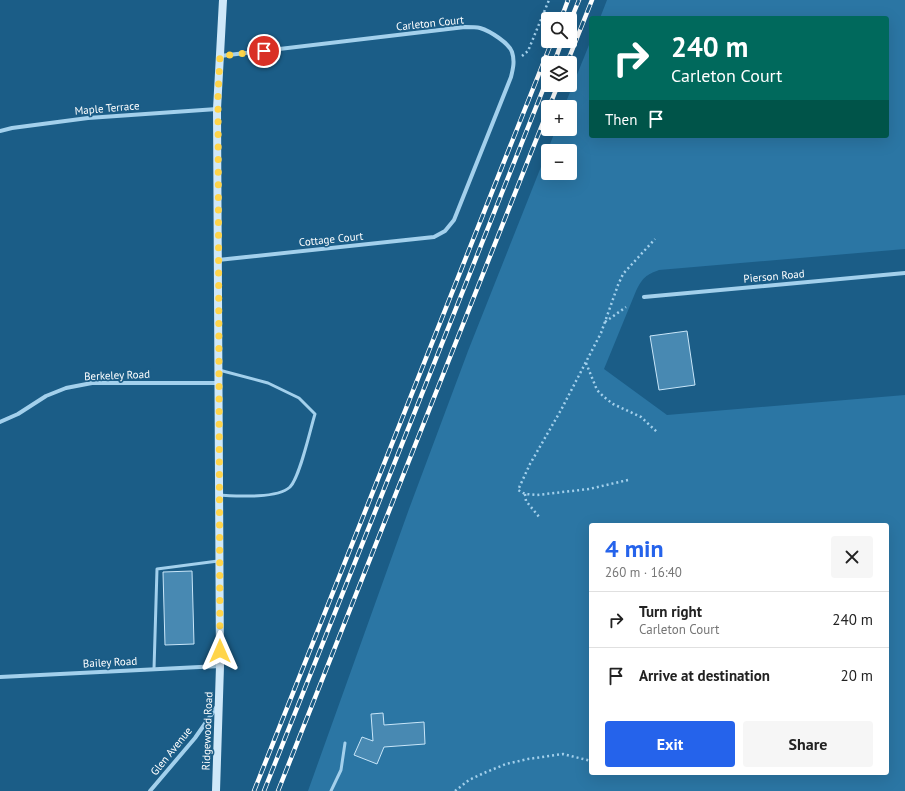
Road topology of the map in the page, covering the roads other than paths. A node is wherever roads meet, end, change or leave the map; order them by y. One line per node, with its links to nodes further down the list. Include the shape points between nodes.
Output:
1 (222, 0): 2 (street, Ridgewood Road)
2 (220, 56): 3 (street, Ridgewood Road); 5 (street, Carleton Court, via 465,27 479,28 503,42 512,51 514,63 511,77 454,220)
3 (217, 109): 4 (street, Maple Terrace, via 88,118); 6 (street, Ridgewood Road)
4 (0, 131)
5 (445, 231): 6 (street, Cottage Court, via 434,237)
6 (218, 260): 9 (street, Ridgewood Road)
7 (905, 273): 8 (street, Pierson Road)
8 (644, 297)
9 (219, 370): 10 (street, Ridgewood Road); 12 (lane, via 268,383 299,398 315,414 299,469 290,487 272,495)
10 (219, 383): 11 (street, Berkeley Road, via 92,383 66,388 46,396); 12 (street, Ridgewood Road)
11 (0, 422)
12 (220, 495): 13 (street, Ridgewood Road)
13 (220, 561): 14 (street, Ridgewood Road); 15 (lane, via 158,569)
14 (220, 666): 15 (street, Bailey Road); 17 (street, Ridgewood Road)
15 (154, 669): 16 (street, Bailey Road)
16 (0, 677)
17 (219, 703): 19 (street, Glen Avenue, via 195,738); 20 (street, Ridgewood Road)
18 (345, 743): 21 (lane, via 341,770)
19 (150, 791)
20 (216, 791)
21 (331, 791)

